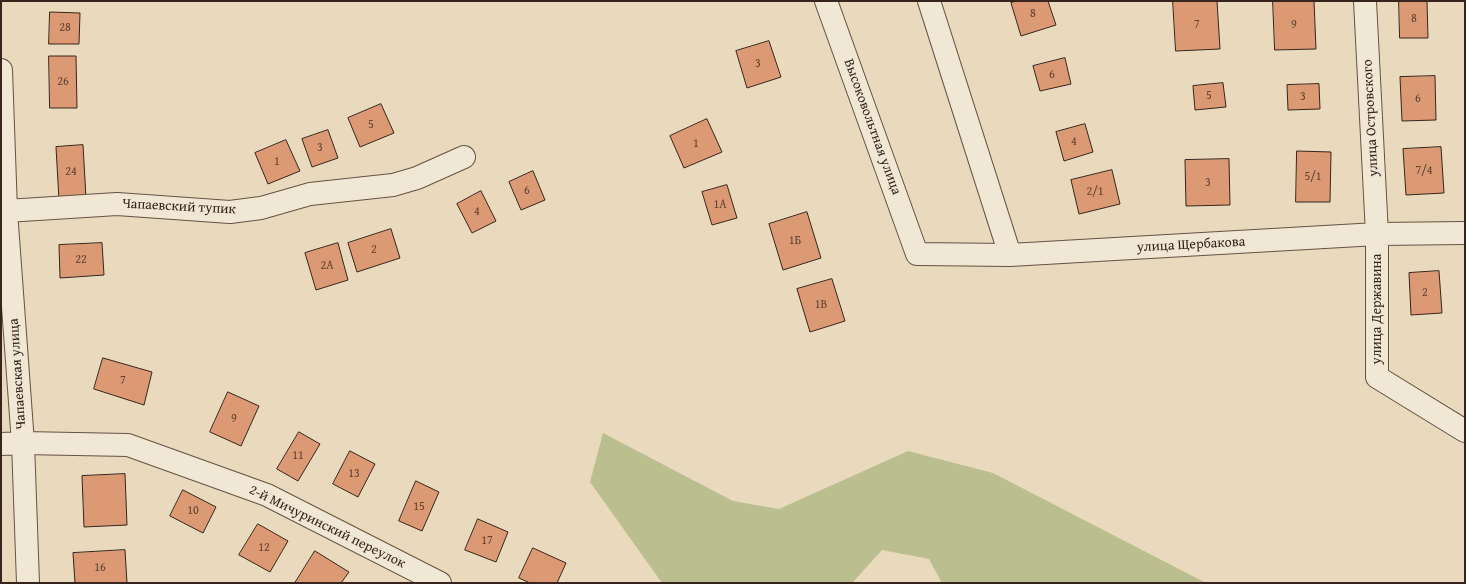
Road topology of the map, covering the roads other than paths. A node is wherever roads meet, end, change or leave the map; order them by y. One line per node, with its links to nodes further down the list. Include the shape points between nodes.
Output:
1 (826, 1): 9 (street, Высоковольтная улица)
2 (928, 1): 10 (street)
3 (1365, 1): 8 (street, улица Островского)
4 (1, 70): 6 (street, Чапаевская улица)
5 (464, 157): 6 (street, Чапаевский тупик, via 417,178 393,185 310,194 261,208 230,212 117,204)
6 (6, 211): 12 (street, Чапаевская улица)
7 (1465, 233): 8 (street, улица Щербакова)
8 (1377, 234): 10 (street, улица Щербакова); 11 (street, улица Державина, via 1377,377)
9 (917, 254): 10 (street, улица Щербакова)
10 (1010, 255)
11 (1465, 431)
12 (23, 443): 13 (street, 2-й Мичуринский переулок); 14 (street, Чапаевская улица); 15 (street, 2-й Мичуринский переулок, via 128,445 267,495)
13 (1, 444)
14 (28, 583)
15 (440, 583)

